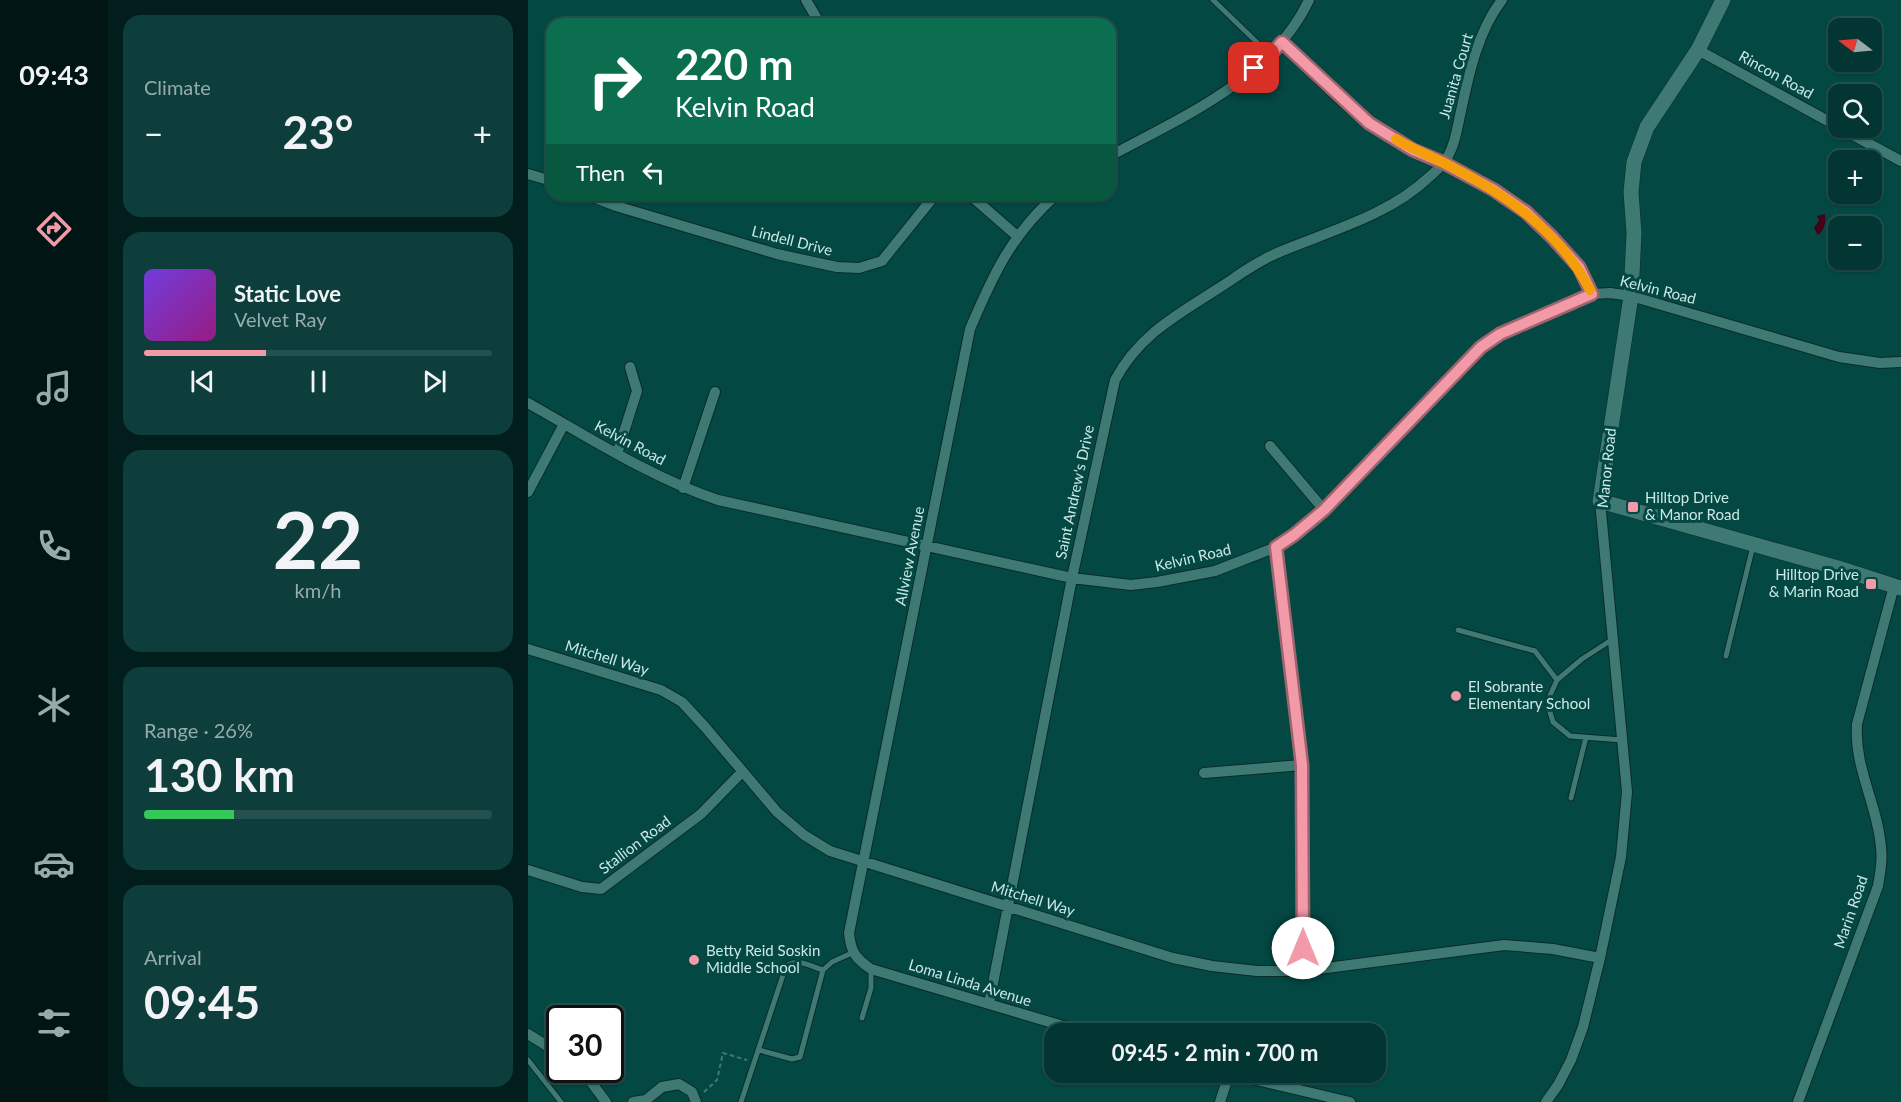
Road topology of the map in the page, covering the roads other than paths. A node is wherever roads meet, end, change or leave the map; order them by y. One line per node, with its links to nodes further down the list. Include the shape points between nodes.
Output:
1 (806, 0): 6 (street)
2 (1213, 0): 9 (lane)
3 (1309, 0): 7 (street)
4 (1502, 0): 14 (street, Juanita Court, via 1485,29 1470,69 1453,147)
5 (1723, 0): 8 (street, Manor Road)
6 (816, 18)
7 (1282, 42): 9 (street); 14 (street, via 1369,123 1413,150)
8 (1698, 50): 10 (street, Rincon Road); 23 (street, Manor Road, via 1647,127 1634,162)
9 (1270, 55): 12 (street, via 1220,94)
10 (1828, 120)
11 (1860, 138): 13 (street, Rincon Road)
12 (1116, 153)
13 (1901, 161)
14 (1444, 163): 22 (street, via 1526,212 1579,267); 38 (street, Saint Andrew's Drive, via 1404,197 1257,263 1141,343 1115,380)
15 (528, 174): 16 (street)
16 (546, 179)
17 (603, 201): 18 (street, Lindell Drive, via 777,254 859,268 882,261)
18 (929, 201)
19 (977, 201): 21 (street)
20 (1050, 201): 21 (street, Allview Avenue)
21 (1017, 236): 35 (street, Allview Avenue, via 992,277 970,329)
22 (1592, 294): 23 (street, Kelvin Road); 34 (street, Kelvin Road, via 1500,334 1481,347)
23 (1631, 296): 24 (street, Kelvin Road, via 1839,357); 33 (street, Manor Road)
24 (1901, 362)
25 (630, 367): 30 (street, via 637,391)
26 (715, 392): 31 (street)
27 (528, 403): 28 (street, Kelvin Road)
28 (564, 424): 30 (street, Kelvin Road); 32 (street)
29 (1270, 446): 34 (street)
30 (617, 454): 31 (street, Kelvin Road)
31 (684, 488): 35 (street, Kelvin Road, via 718,500)
32 (528, 492)
33 (1600, 501): 36 (street); 41 (street, Manor Road)
34 (1324, 510): 37 (street, Kelvin Road)
35 (927, 544): 38 (street, Kelvin Road); 51 (street, Allview Avenue)
36 (1754, 544): 39 (street); 43 (lane)
37 (1276, 547): 38 (street, Kelvin Road, via 1215,571 1157,582 1131,585); 47 (street)
38 (1072, 578): 53 (street, Saint Andrew's Drive)
39 (1897, 587): 77 (street, Marin Road, via 1857,724 1860,765 1879,833 1878,886)
40 (1458, 630): 44 (lane, via 1535,651)
41 (1613, 639): 44 (lane); 46 (street, Manor Road)
42 (528, 649): 48 (street, Mitchell Way, via 661,690 682,702)
43 (1726, 656)
44 (1557, 680): 45 (lane, via 1547,702 1553,722 1570,736)
45 (1586, 737): 46 (lane); 50 (lane)
46 (1622, 740): 55 (street, Manor Road, via 1627,792 1621,857)
47 (1302, 765): 49 (street); 58 (street)
48 (742, 772): 51 (street, Mitchell Way, via 777,812 804,835 830,851); 52 (street, Stallion Road, via 701,814 601,889)
49 (1204, 773)
50 (1571, 798)
51 (864, 862): 53 (street, Mitchell Way); 54 (street, Allview Avenue, via 849,933)
52 (528, 870)
53 (1009, 908): 58 (street, Mitchell Way, via 1183,960 1212,966); 59 (street, Saint Andrew's Drive)
54 (852, 950): 56 (street, Loma Linda Avenue); 57 (lane)
55 (1600, 958): 58 (street, Mitchell Way, via 1504,945); 76 (street, via 1575,1049)
56 (871, 969): 59 (street, Loma Linda Avenue); 60 (lane, via 871,988)
57 (823, 970): 64 (lane, via 798,962 786,966); 64 (lane, via 800,1057 792,1059)
58 (1303, 971)
59 (989, 1004): 61 (street, Loma Linda Avenue)
60 (862, 1018)
61 (1053, 1023)
62 (528, 1034): 63 (street)
63 (546, 1045)
64 (759, 1050): 73 (lane)
65 (528, 1060): 70 (lane)
66 (593, 1083): 71 (street)
67 (1224, 1083): 74 (street)
68 (1269, 1083): 75 (street)
69 (695, 1100): 72 (street, via 692,1092 679,1084)
70 (561, 1102)
71 (609, 1102)
72 (633, 1102)
73 (741, 1102)
74 (1220, 1102)
75 (1350, 1102)
76 (1546, 1102)
77 (1798, 1102)

